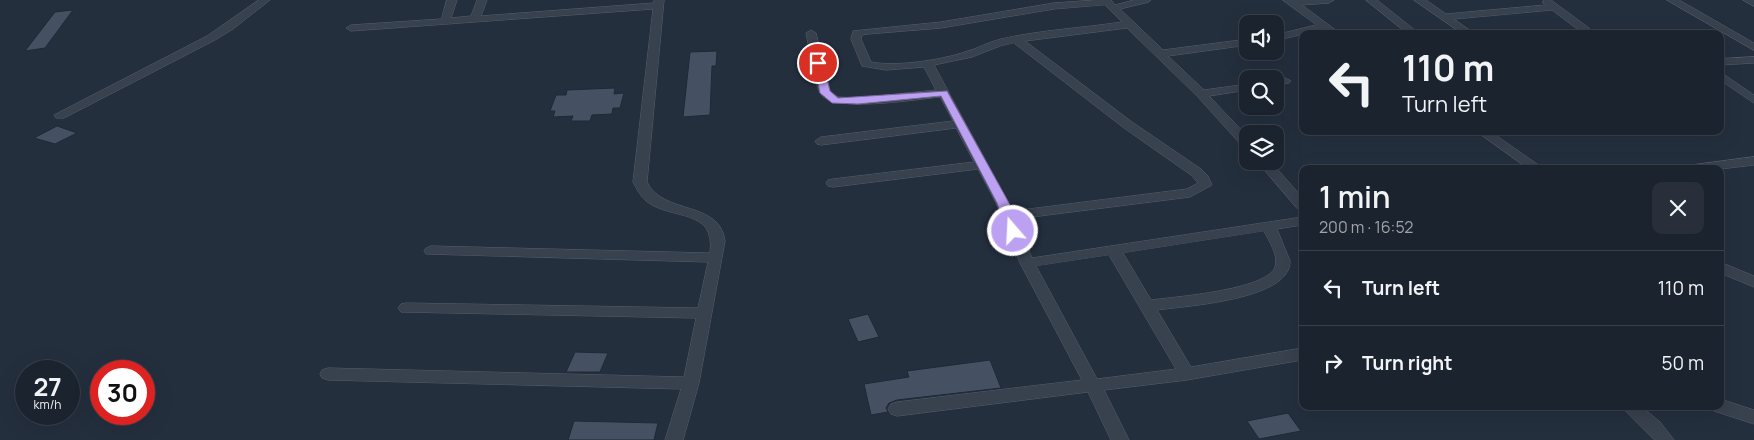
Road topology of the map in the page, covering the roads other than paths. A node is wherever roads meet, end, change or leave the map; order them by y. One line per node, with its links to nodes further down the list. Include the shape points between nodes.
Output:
1 (265, 0): 44 (street, via 211,38)
2 (452, 0): 20 (street)
3 (482, 0): 19 (street)
4 (1146, 0): 14 (street)
5 (1329, 0): 11 (street)
6 (1371, 0): 26 (street)
7 (1420, 0): 18 (street)
8 (1544, 0): 17 (street)
9 (1672, 0): 34 (street)
10 (1748, 0): 15 (street)
11 (1290, 2): 22 (street)
12 (658, 3): 16 (street); 61 (street, via 640,182 642,191 661,205 705,219 713,226 717,234)
13 (1051, 3): 14 (street); 38 (street, via 941,25 862,31 856,36 864,62 870,66)
14 (1109, 3): 21 (street)
15 (1754, 3)
16 (608, 5): 19 (street)
17 (1554, 7): 18 (street); 28 (street)
18 (1444, 16): 27 (street)
19 (475, 19): 20 (street)
20 (445, 22): 23 (street)
21 (1131, 24): 32 (street); 35 (street)
22 (1324, 26): 24 (street); 25 (street)
23 (351, 28)
24 (1308, 30)
25 (1330, 30)
26 (1408, 30)
27 (1464, 30)
28 (1584, 30)
29 (1299, 32): 31 (street)
30 (811, 33): 41 (street, via 825,93 836,100)
31 (1284, 36)
32 (1016, 39): 38 (street, via 960,57); 56 (street, via 1128,125 1196,172 1205,185 1190,193)
33 (1239, 43): 35 (street)
34 (1754, 47)
35 (1160, 54): 42 (street)
36 (1754, 60): 37 (street)
37 (1724, 62)
38 (927, 63): 41 (street)
39 (1724, 78): 43 (street)
40 (1239, 88): 42 (street)
41 (944, 93): 45 (street)
42 (1201, 94): 46 (street)
43 (1754, 100)
44 (60, 115)
45 (960, 124): 48 (street); 50 (street)
46 (1239, 135)
47 (1488, 135): 51 (street)
48 (821, 141)
49 (1754, 161): 52 (street)
50 (982, 165): 54 (street); 56 (street)
51 (1532, 165)
52 (1723, 165)
53 (1271, 170): 55 (street)
54 (833, 183)
55 (1299, 202)
56 (1008, 216): 62 (street)
57 (1299, 221): 58 (street)
58 (1269, 226): 59 (street); 65 (street, via 1282,258 1283,268 1278,278 1248,291)
59 (1113, 250): 62 (street); 65 (street)
60 (431, 251): 61 (street)
61 (715, 258): 67 (street)
62 (1027, 262): 72 (street)
63 (1724, 269): 64 (street)
64 (1754, 282)
65 (1147, 306): 70 (street)
66 (406, 308): 67 (street)
67 (704, 313): 71 (street)
68 (1299, 355): 70 (street)
69 (328, 374): 71 (street)
70 (1187, 374): 72 (street)
71 (691, 383): 77 (street)
72 (1093, 386): 74 (street); 78 (street)
73 (1724, 407): 76 (street)
74 (897, 409)
75 (1634, 410): 79 (street)
76 (1754, 417)
77 (674, 440)
78 (1120, 440)
79 (1665, 440)

